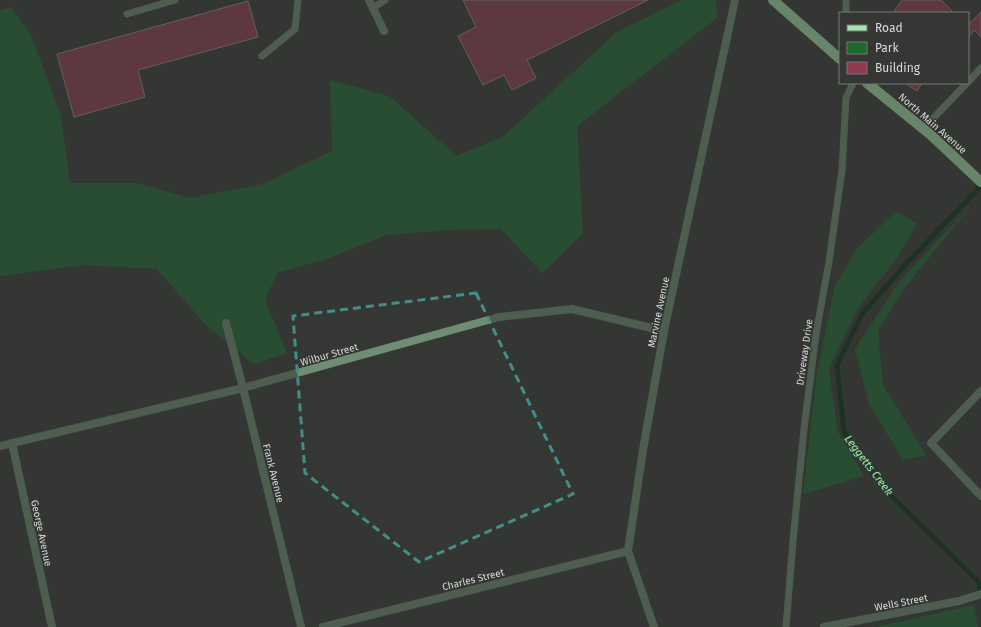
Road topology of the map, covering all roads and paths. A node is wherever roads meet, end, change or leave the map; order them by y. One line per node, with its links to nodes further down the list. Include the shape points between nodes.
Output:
1 (175, 0): 7 (lane)
2 (298, 0): 12 (lane, via 295,28)
3 (385, 0): 8 (lane)
4 (735, 0): 22 (street, Marvine Avenue)
5 (773, 0): 13 (main road)
6 (846, 0): 9 (lane)
7 (147, 4): 10 (lane)
8 (371, 4): 11 (street)
9 (846, 12)
10 (127, 14)
11 (384, 31)
12 (262, 56)
13 (839, 58)
14 (981, 68): 15 (lane)
15 (969, 80)
16 (853, 84): 34 (lane, Driveway Drive, via 846,98 842,170 804,429)
17 (868, 84): 19 (main road, North Main Avenue)
18 (965, 84): 19 (lane)
19 (923, 128): 20 (main road, North Main Avenue)
20 (981, 182)
21 (226, 323): 23 (street, Frank Avenue)
22 (664, 331): 23 (street, Wilbur Street, via 572,309 499,317); 28 (street, Marvine Avenue)
23 (243, 388): 25 (street, Wilbur Street); 31 (street, Frank Avenue)
24 (981, 391): 27 (street, via 931,443)
25 (12, 443): 26 (street, Wilbur Street); 30 (street, George Avenue)
26 (0, 446)
27 (981, 496)
28 (628, 550): 32 (street, Charles Street); 33 (street, Marvine Avenue)
29 (981, 594): 35 (street, Wells Street, via 959,601)
30 (52, 627)
31 (301, 627)
32 (323, 627)
33 (654, 627)
34 (786, 627)
35 (824, 627)

